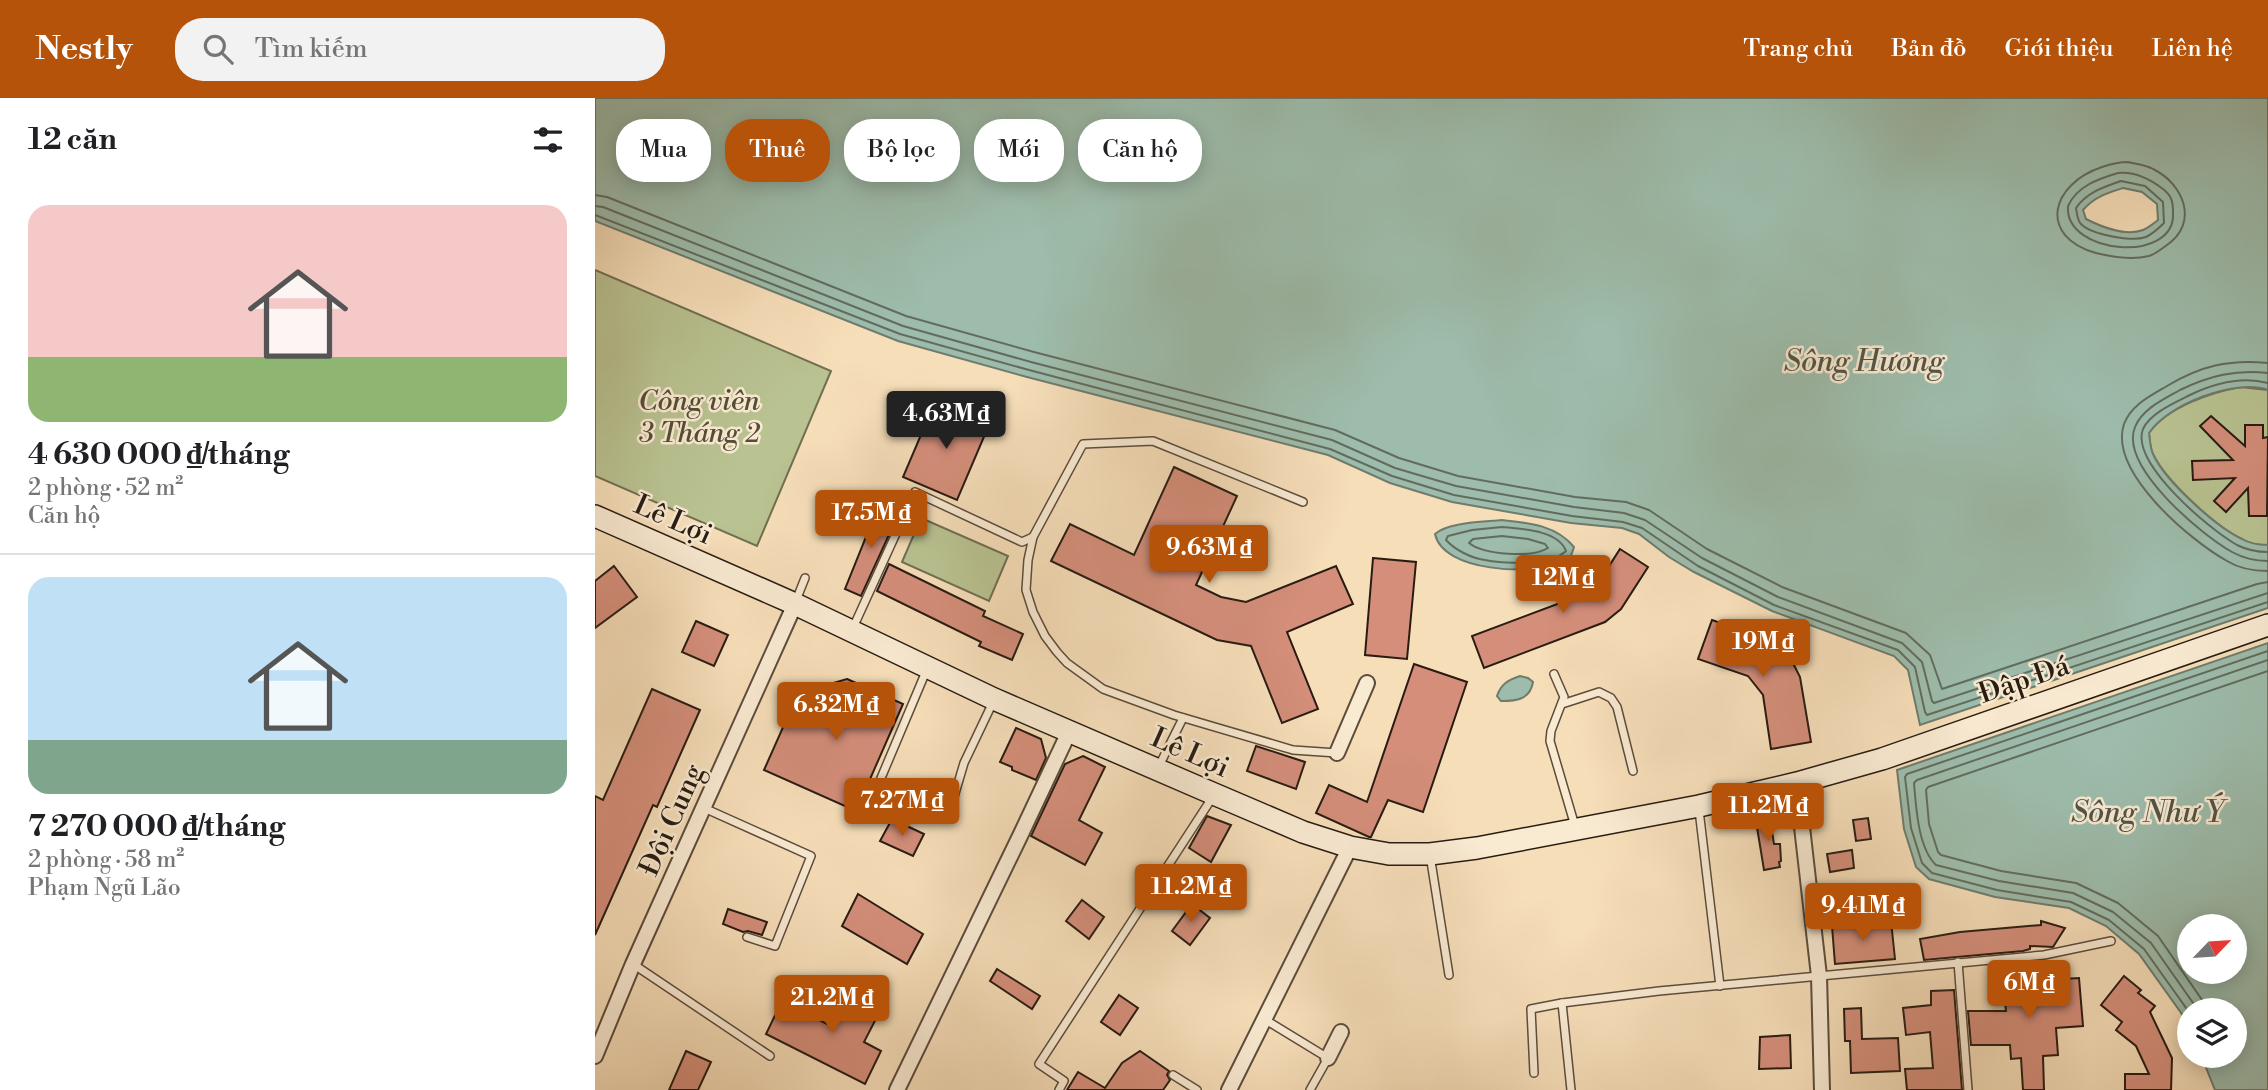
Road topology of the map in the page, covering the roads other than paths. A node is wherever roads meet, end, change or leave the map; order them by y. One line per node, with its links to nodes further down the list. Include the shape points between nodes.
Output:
1 (1303, 502): 3 (lane, via 1153,440 1083,444)
2 (595, 516): 5 (main road, Lê Lợi)
3 (1033, 537): 7 (lane, via 1022,542 915,492); 13 (lane, via 1026,590 1056,652 1103,689)
4 (805, 578): 5 (lane)
5 (795, 604): 7 (main road, Lê Lợi); 22 (street, Đội Cung)
6 (2268, 625): 18 (main road, Đập Đá, via 1874,762)
7 (851, 631): 8 (main road, Lê Lợi)
8 (927, 668): 11 (main road, Lê Lợi); 23 (lane)
9 (1554, 674): 12 (lane, via 1563,694)
10 (1367, 683): 15 (street)
11 (994, 699): 14 (main road, Lê Lợi); 20 (lane, via 964,763)
12 (1562, 704): 17 (lane, via 1599,692 1611,698); 24 (lane, via 1550,737)
13 (1183, 718): 15 (lane, via 1293,750); 16 (lane)
14 (1069, 732): 16 (main road, Lê Lợi); 42 (street)
15 (1337, 754)
16 (1158, 769): 19 (main road, Lê Lợi)
17 (1633, 771)
18 (1797, 783): 21 (main road, Lê Lợi); 32 (street)
19 (1214, 794): 25 (main road, Lê Lợi); 43 (lane, via 1038,1064 1064,1081)
20 (953, 800)
21 (1699, 806): 24 (main road, Lê Lợi); 33 (lane)
22 (704, 808): 27 (lane, via 811,856 775,946); 30 (street, Đội Cung)
23 (865, 816)
24 (1576, 830): 26 (main road, Lê Lợi)
25 (1350, 847): 26 (main road, Lê Lợi, via 1389,854); 35 (street)
26 (1430, 854): 31 (lane)
27 (747, 937)
28 (2111, 941): 29 (lane, via 2044,955)
29 (1958, 962): 32 (lane); 49 (lane)
30 (633, 964): 37 (street, Đội Cung); 38 (lane)
31 (1449, 975)
32 (1819, 976): 33 (lane); 48 (street)
33 (1720, 986): 34 (lane)
34 (1562, 1003): 40 (lane, via 1531,1009); 47 (lane)
35 (1263, 1018): 39 (lane); 45 (street)
36 (1341, 1032): 39 (street)
37 (595, 1056)
38 (770, 1056)
39 (1328, 1058): 46 (lane)
40 (1534, 1073)
41 (1173, 1075): 44 (lane)
42 (897, 1090)
43 (1059, 1090)
44 (1197, 1090)
45 (1229, 1090)
46 (1310, 1090)
47 (1571, 1090)
48 (1822, 1090)
49 (1968, 1090)

